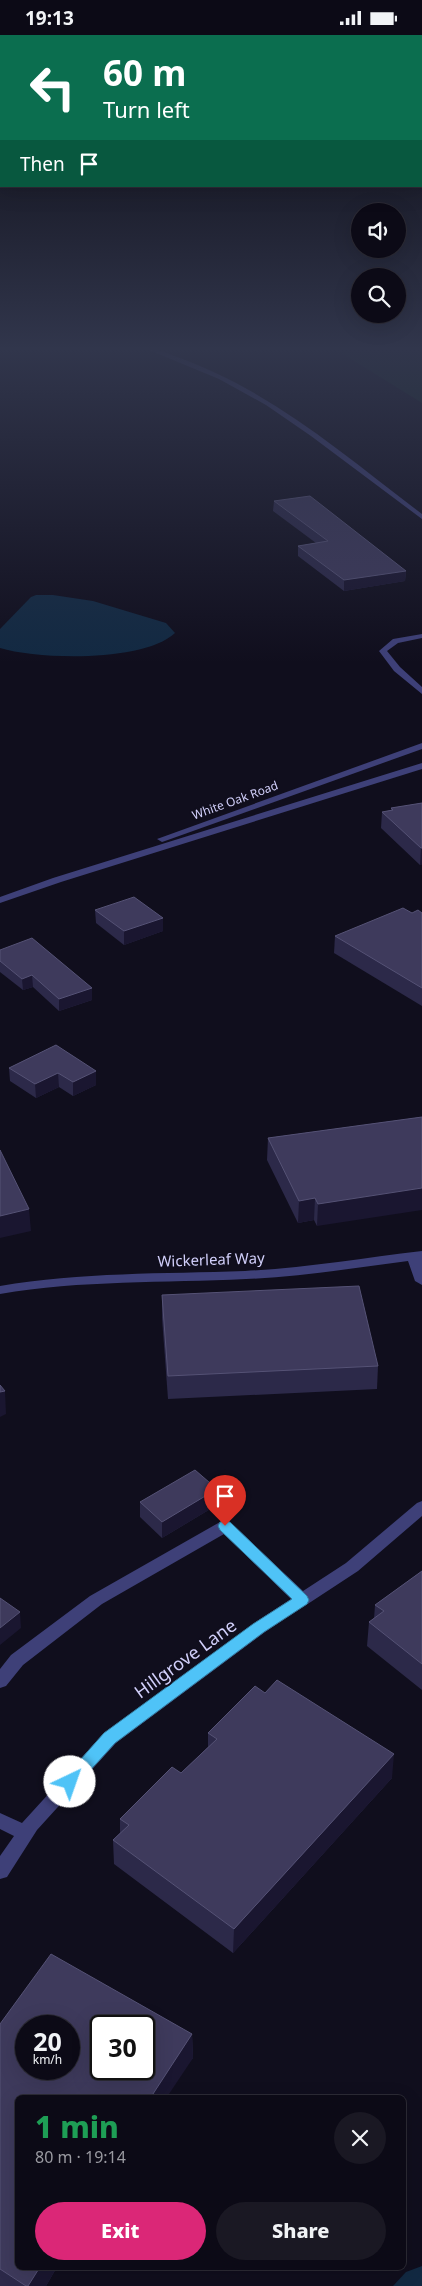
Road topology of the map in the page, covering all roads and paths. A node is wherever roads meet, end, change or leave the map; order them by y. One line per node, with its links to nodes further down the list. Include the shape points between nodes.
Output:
1 (336, 453): 2 (street)
2 (422, 517)
3 (422, 636): 4 (street, via 396,640 383,651 397,669)
4 (422, 691)
5 (422, 745): 7 (street, White Oak Road)
6 (422, 766): 7 (street, White Oak Road)
7 (57, 880): 8 (street, White Oak Road)
8 (0, 900)
9 (418, 1256): 10 (street); 11 (street, Wickerleaf Way, via 299,1271 60,1281)
10 (422, 1281)
11 (0, 1290)
12 (422, 1507): 13 (street, Hillgrove Lane, via 352,1567)
13 (302, 1600): 14 (street, via 225,1526 96,1600 17,1660); 16 (street, Hillgrove Lane, via 110,1738)
14 (0, 1681)
15 (0, 1821): 16 (street)
16 (26, 1833): 17 (street, Hillgrove Lane)
17 (0, 1871)

